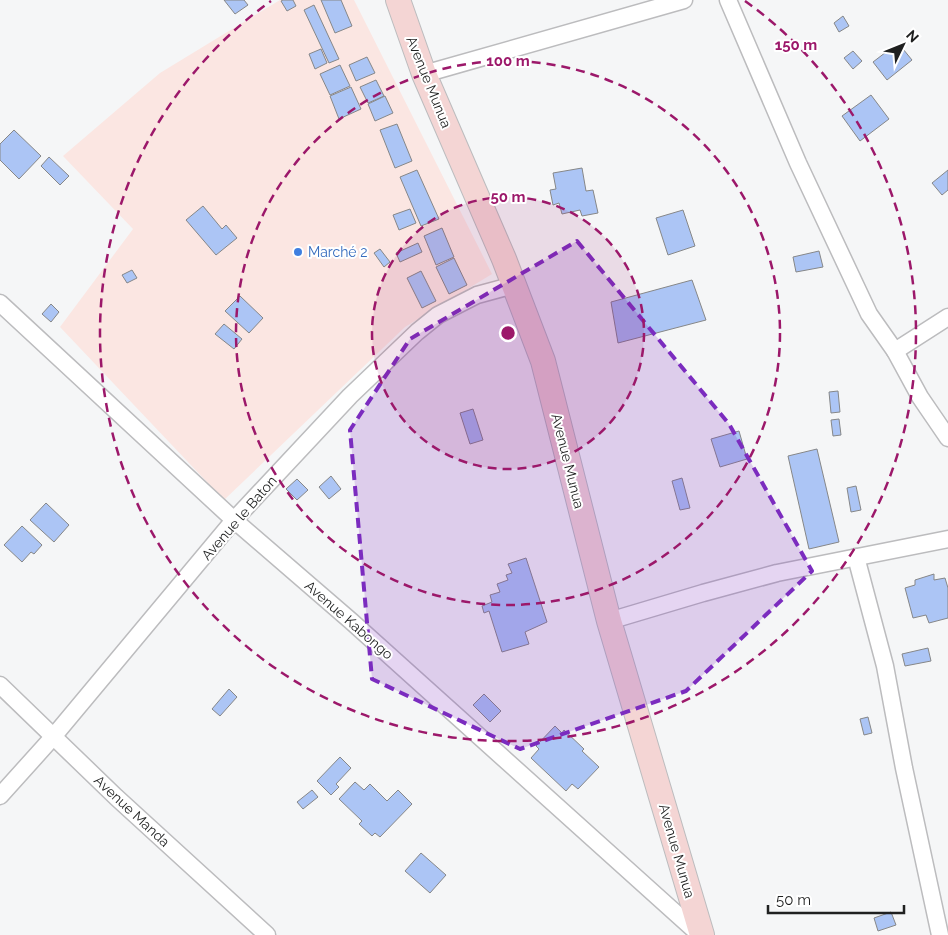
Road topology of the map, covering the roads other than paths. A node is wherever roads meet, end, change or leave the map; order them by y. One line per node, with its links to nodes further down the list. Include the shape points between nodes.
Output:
1 (398, 0): 4 (main road, Avenue Munua)
2 (684, 0): 4 (street)
3 (728, 0): 8 (street, via 838,250 869,314)
4 (424, 74): 5 (main road, Avenue Munua)
5 (514, 285): 10 (street, Avenue le Baton, via 477,295 456,305 417,332 350,396); 13 (main road, Avenue Munua, via 543,361)
6 (0, 303): 10 (street, Avenue Kabongo)
7 (948, 317): 8 (street)
8 (895, 351): 9 (street, via 920,397)
9 (948, 438)
10 (234, 520): 15 (street, Avenue le Baton); 18 (street, Avenue Kabongo)
11 (948, 539): 12 (street)
12 (856, 557): 13 (street, via 776,573); 19 (street, via 885,666)
13 (609, 621): 18 (main road, Avenue Munua)
14 (0, 684): 15 (street, Avenue Manda)
15 (53, 737): 16 (street, Avenue le Baton); 17 (street, Avenue Manda)
16 (0, 796)
17 (267, 935)
18 (701, 935)
19 (940, 935)

